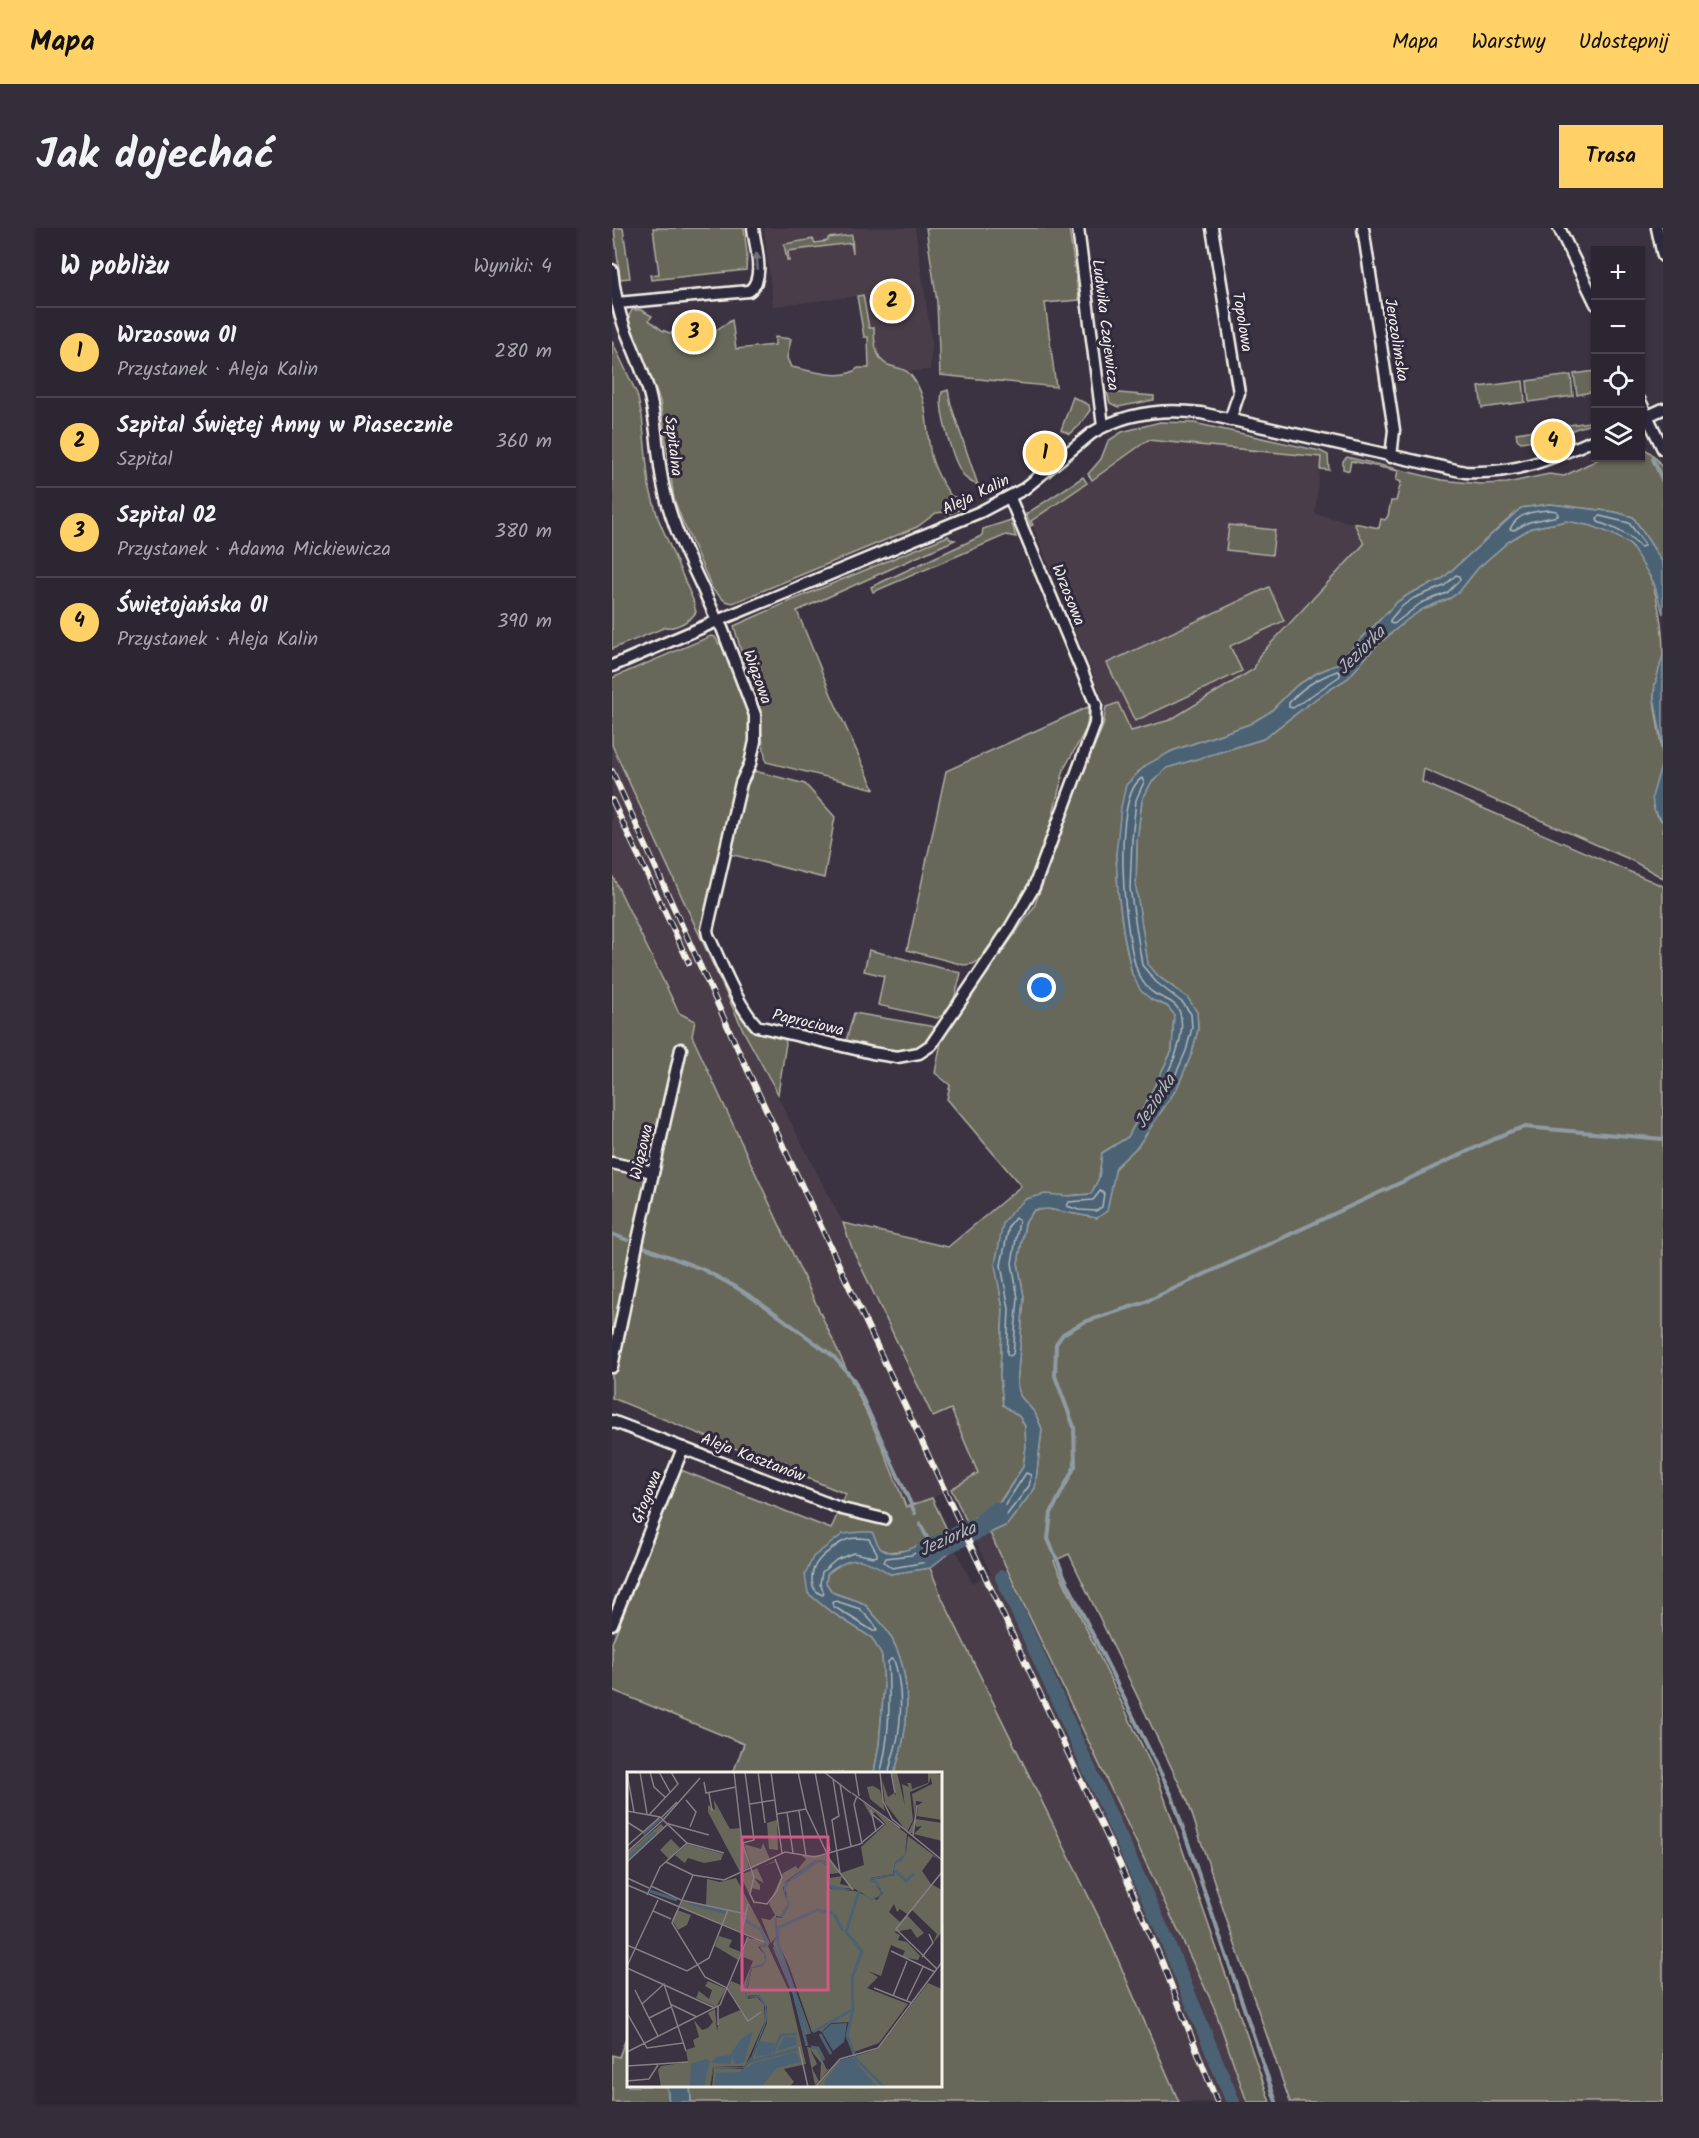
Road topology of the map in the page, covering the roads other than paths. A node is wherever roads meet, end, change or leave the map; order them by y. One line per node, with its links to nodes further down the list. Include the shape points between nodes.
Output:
1 (753, 228): 10 (street, one-way to 1, via 743,292 756,283)
2 (1078, 228): 15 (street, Ludwika Czajewicza)
3 (1212, 228): 14 (street, Topolowa, via 1239,393)
4 (1363, 228): 18 (street, Jerozolimska, via 1394,430)
5 (1559, 228): 9 (street)
6 (1657, 228): 7 (street)
7 (1663, 256)
8 (612, 270): 10 (street, Szpitalna)
9 (1594, 300)
10 (617, 303): 20 (street, Szpitalna, via 648,387 670,514)
11 (1663, 409): 12 (street)
12 (1645, 417)
13 (1645, 419): 17 (street)
14 (1230, 420): 15 (street, Aleja Kalin, via 1168,411 1132,415); 18 (street, Aleja Kalin)
15 (1103, 426): 19 (street, Aleja Kalin)
16 (1591, 441): 18 (street, Aleja Kalin, via 1530,467 1502,472 1465,472)
17 (1663, 449)
18 (1391, 457)
19 (1010, 498): 20 (street, Aleja Kalin); 24 (street, Wrzosowa, via 1096,705 1095,724 1034,887 1010,928 931,1045 919,1053)
20 (717, 621): 21 (street, Aleja Kalin); 22 (street, Wiązowa, via 755,715 755,741 741,783)
21 (612, 666)
22 (709, 921): 24 (street, Paprociowa, via 711,943 757,1026)
23 (681, 1049): 26 (street, Wiązowa)
24 (897, 1057)
25 (612, 1163): 26 (street)
26 (653, 1172): 27 (street, Wiązowa)
27 (612, 1367)
28 (612, 1421): 29 (street, Aleja Kasztanów)
29 (683, 1448): 30 (street, Aleja Kasztanów, via 842,1509); 31 (street, Głogowa)
30 (884, 1519)
31 (612, 1624)

